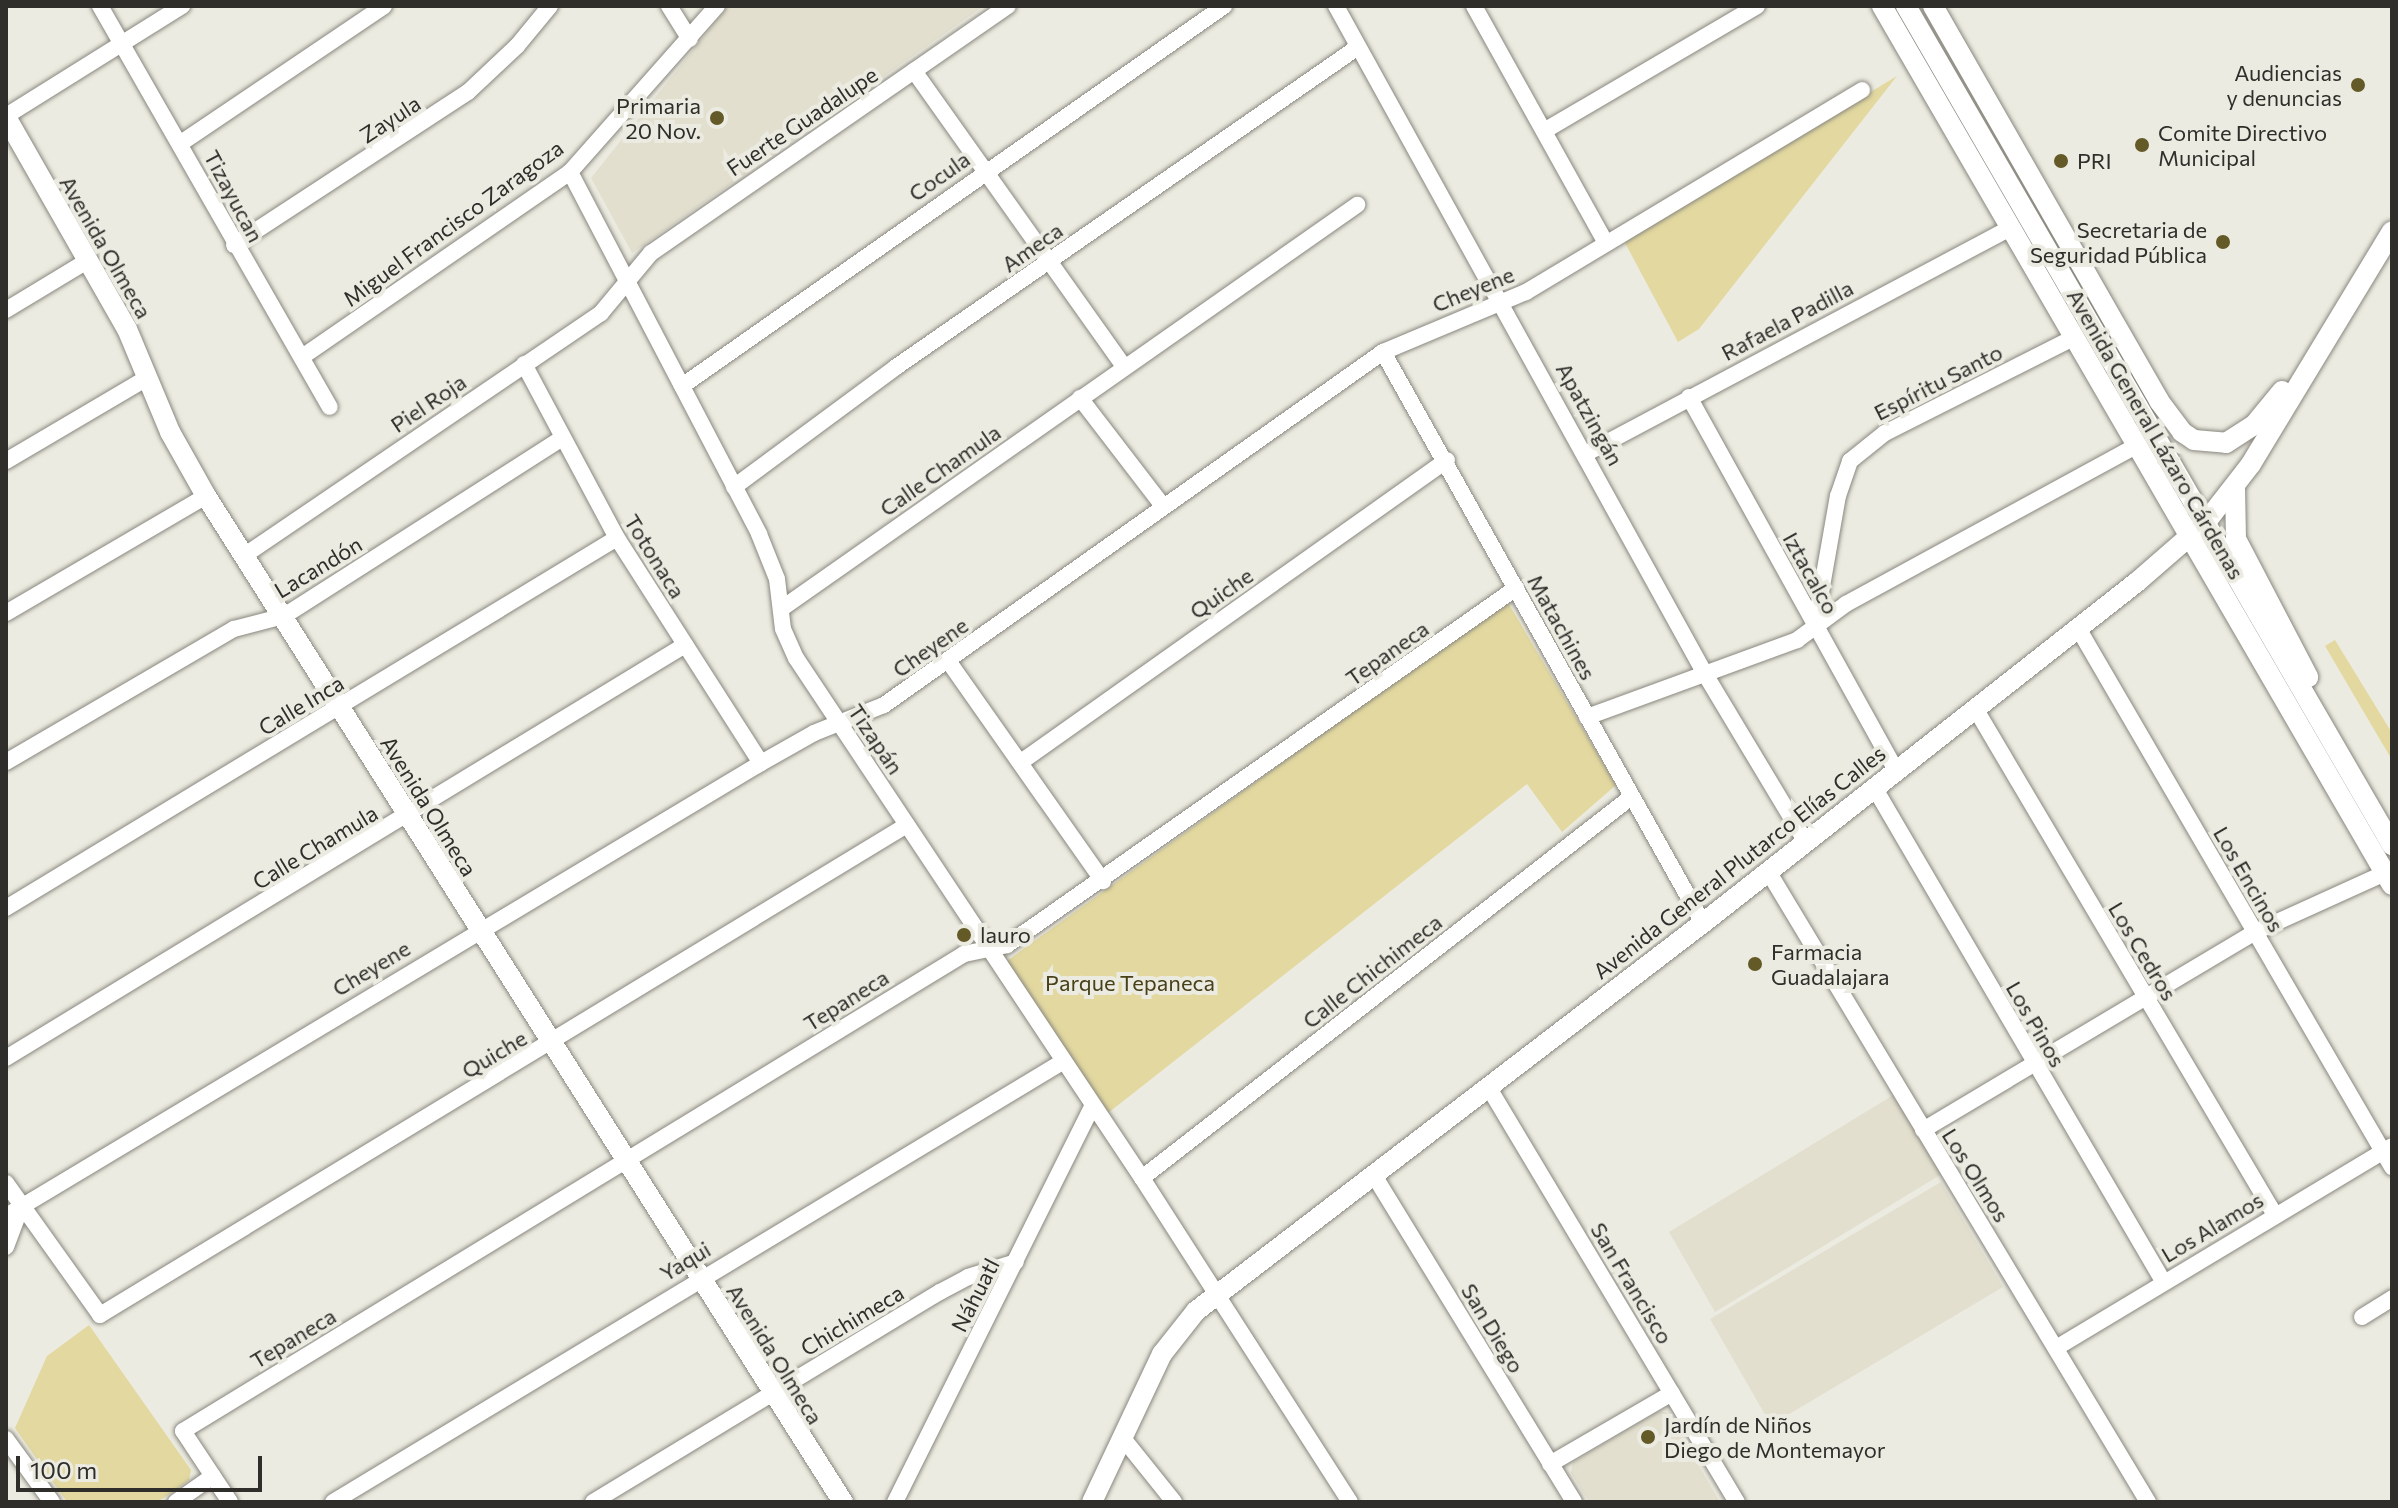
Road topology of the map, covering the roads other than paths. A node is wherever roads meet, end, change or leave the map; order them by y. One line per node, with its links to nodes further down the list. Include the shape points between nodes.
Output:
1 (100, 6): 16 (street, Tizayucan)
2 (182, 6): 16 (street)
3 (384, 6): 22 (street)
4 (550, 6): 31 (street, Zayula, via 506,58 468,92)
5 (669, 6): 15 (street)
6 (717, 6): 15 (street, Miguel Francisco Zaragoza)
7 (1008, 6): 18 (street, Fuerte Guadalupe)
8 (1224, 6): 25 (street, Cocula)
9 (1336, 6): 17 (street, Apatzingán)
10 (1757, 6): 21 (street)
11 (1882, 6): 28 (street, Avenida General Lázaro Cárdenas)
12 (1906, 6): 26 (street, Avenida General Lázaro Cárdenas)
13 (1933, 6): 23 (street)
14 (1482, 9): 21 (street)
15 (690, 39): 24 (street, Miguel Francisco Zaragoza)
16 (121, 45): 20 (street); 22 (street, Tizayucan)
17 (1358, 47): 33 (street, Ameca); 36 (street, Apatzingán)
18 (914, 71): 25 (street); 34 (street, Fuerte Guadalupe, via 651,253)
19 (1862, 90): 30 (street, Cheyene)
20 (6, 117): 32 (street, Avenida Olmeca)
21 (1544, 131): 30 (street)
22 (181, 143): 31 (street, Tizayucan)
23 (2022, 163): 26 (street); 35 (street)
24 (570, 172): 34 (street, Tizapán); 42 (street, Miguel Francisco Zaragoza)
25 (983, 172): 33 (street); 46 (street, Cocula)
26 (2015, 195): 39 (street, Avenida General Lázaro Cárdenas)
27 (1357, 205): 44 (street, Calle Chamula)
28 (2009, 229): 40 (street, Avenida General Lázaro Cárdenas); 47 (street, Rafaela Padilla)
29 (2392, 231): 38 (street, Avenida General Plutarco Elías Calles)
30 (1605, 241): 36 (street, Cheyene)
31 (234, 245): 42 (street, Tizayucan)
32 (87, 261): 37 (street); 45 (street, Avenida Olmeca, via 127,329)
33 (1047, 263): 44 (street); 55 (street, Ameca)
34 (627, 280): 43 (street, Piel Roja, via 601,313); 46 (street, Tizapán)
35 (2099, 294): 38 (street, via 2170,418 2194,440 2210,444 2226,443 2254,425); 39 (street)
36 (1502, 303): 41 (street, Cheyene); 52 (street, Apatzingán)
37 (6, 310)
38 (2329, 332): 56 (street, Avenida General Plutarco Elías Calles)
39 (2095, 334): 59 (street, Avenida General Lázaro Cárdenas)
40 (2073, 338): 51 (street, Avenida General Lázaro Cárdenas); 67 (street, Espíritu Santo, via 1885,433 1850,461)
41 (1383, 352): 53 (street, Matachines); 58 (street, Cheyene)
42 (302, 357): 49 (street, Tizayucan)
43 (524, 364): 50 (street, Totonaca); 62 (street, Piel Roja)
44 (1124, 366): 48 (street, Calle Chamula)
45 (147, 378): 54 (street); 57 (street, Avenida Olmeca)
46 (682, 386): 55 (street, Tizapán)
47 (1689, 397): 52 (street, Rafaela Padilla); 67 (street, Iztacalco)
48 (1080, 398): 58 (street); 64 (street, Calle Chamula)
49 (330, 407)
50 (561, 439): 60 (street, Totonaca); 66 (street, Lacandón)
51 (2136, 446): 61 (street, Avenida General Lázaro Cárdenas); 67 (street, via 1846,604)
52 (1587, 453): 71 (street, Apatzingán)
53 (1447, 460): 63 (street, Matachines); 78 (street, Quiche)
54 (6, 461)
55 (734, 487): 64 (street, Tizapán, via 773,564)
56 (2235, 487): 59 (street, Avenida General Plutarco Elías Calles); 76 (street, via 2236,539 2301,662)
57 (206, 496): 62 (street, Avenida Olmeca); 65 (street)
58 (1163, 506): 70 (street, Cheyene)
59 (2206, 522): 61 (street, Avenida General Plutarco Elías Calles); 76 (street, Avenida General Lázaro Cárdenas)
60 (617, 538): 69 (street, Totonaca); 72 (street, Calle Inca)
61 (2188, 539): 68 (street, Avenida General Plutarco Elías Calles); 88 (street, Avenida General Lázaro Cárdenas)
62 (245, 555): 66 (street, Avenida Olmeca)
63 (1516, 588): 74 (street, Matachines); 89 (street, Tepaneca)
64 (781, 609): 75 (street, Tizapán, via 789,645)
65 (6, 613)
66 (284, 616): 72 (street, Avenida Olmeca); 77 (street, Lacandón, via 234,629)
67 (1815, 626): 71 (street, via 1777,649); 80 (street, Iztacalco)
68 (2078, 628): 73 (street, Avenida General Plutarco Elías Calles); 93 (street, Los Encinos)
69 (685, 645): 79 (street, Totonaca); 83 (street, Calle Chamula)
70 (949, 662): 75 (street, Cheyene, via 884,705); 78 (street)
71 (1705, 674): 74 (street); 85 (street, Apatzingán)
72 (339, 708): 83 (street, Avenida Olmeca); 90 (street, Calle Inca)
73 (1975, 708): 80 (street, Avenida General Plutarco Elías Calles); 95 (street, Los Cedros)
74 (1587, 717): 82 (street, Matachines)
75 (838, 724): 79 (street, Cheyene); 84 (street, Tizapán)
76 (2326, 730): 86 (street, Avenida General Lázaro Cárdenas)
77 (6, 762)
78 (1021, 762): 89 (street)
79 (761, 763): 92 (street, Cheyene)
80 (1895, 769): 81 (street, Avenida General Plutarco Elías Calles)
81 (1874, 787): 85 (street, Avenida General Plutarco Elías Calles); 99 (street, Los Pinos)
82 (1630, 798): 91 (street, Matachines); 107 (street, Calle Chichimeca)
83 (409, 816): 92 (street, Avenida Olmeca); 97 (street, Calle Chamula)
84 (907, 825): 94 (street, Tizapán); 96 (street, Quiche)
85 (1806, 842): 87 (street, Avenida General Plutarco Elías Calles)
86 (2392, 845)
87 (1768, 871): 91 (street, Avenida General Plutarco Elías Calles); 102 (street, Los Olmos)
88 (2388, 879): 93 (street)
89 (1103, 881): 94 (street, Tepaneca, via 1007,945)
90 (6, 908)
91 (1703, 923): 100 (street, Avenida General Plutarco Elías Calles)
92 (477, 930): 96 (street, Avenida Olmeca); 109 (street, Cheyene)
93 (2255, 932): 95 (street); 103 (street, Los Encinos)
94 (987, 949): 98 (street, Tizapán); 104 (street, Tepaneca, via 964,954)
95 (2146, 999): 99 (street); 110 (street, Los Cedros)
96 (551, 1045): 104 (street, Avenida Olmeca); 109 (street, Quiche, via 100,1315)
97 (6, 1058)
98 (1062, 1062): 101 (street, Tizapán); 114 (street, Yaqui)
99 (2034, 1065): 102 (street); 115 (street, Los Pinos)
100 (1489, 1088): 106 (street, Avenida General Plutarco Elías Calles); 120 (street, San Francisco)
101 (1092, 1107): 107 (street, Tizapán); 113 (street, Náhuatl)
102 (1923, 1130): 119 (street, Los Olmos)
103 (2387, 1148): 105 (street, Los Encinos); 110 (street, Los Alamos)
104 (624, 1163): 114 (street, Avenida Olmeca); 125 (street, Tepaneca, via 183,1431)
105 (2392, 1167)
106 (1375, 1177): 116 (street, Avenida General Plutarco Elías Calles); 124 (street, San Diego)
107 (1142, 1178): 116 (street, Tizapán)
108 (6, 1183): 109 (street)
109 (21, 1207): 111 (street, Cheyene); 112 (street)
110 (2275, 1215): 115 (street, Los Alamos)
111 (6, 1216)
112 (6, 1247)
113 (1016, 1262): 121 (street, Chichimeca, via 968,1277); 132 (street, Náhuatl)
114 (699, 1278): 121 (street, Avenida Olmeca); 129 (street, Yaqui)
115 (2163, 1281): 119 (street, Los Alamos)
116 (1216, 1296): 122 (street, Avenida General Plutarco Elías Calles, via 1172,1338); 135 (street, Tizapán)
117 (2392, 1298): 118 (street)
118 (2362, 1317)
119 (2056, 1348): 138 (street, Los Olmos)
120 (1672, 1393): 124 (street); 137 (street, San Francisco)
121 (772, 1395): 130 (street, Chichimeca); 131 (street, Avenida Olmeca)
122 (1122, 1437): 133 (street, Avenida General Plutarco Elías Calles); 134 (street)
123 (6, 1439): 126 (street)
124 (1550, 1464): 136 (street, San Diego)
125 (213, 1476): 127 (street); 128 (street)
126 (52, 1502)
127 (176, 1502)
128 (230, 1502)
129 (333, 1502)
130 (593, 1502)
131 (843, 1502)
132 (895, 1502)
133 (1092, 1502)
134 (1174, 1502)
135 (1350, 1502)
136 (1574, 1502)
137 (1737, 1502)
138 (2148, 1502)

